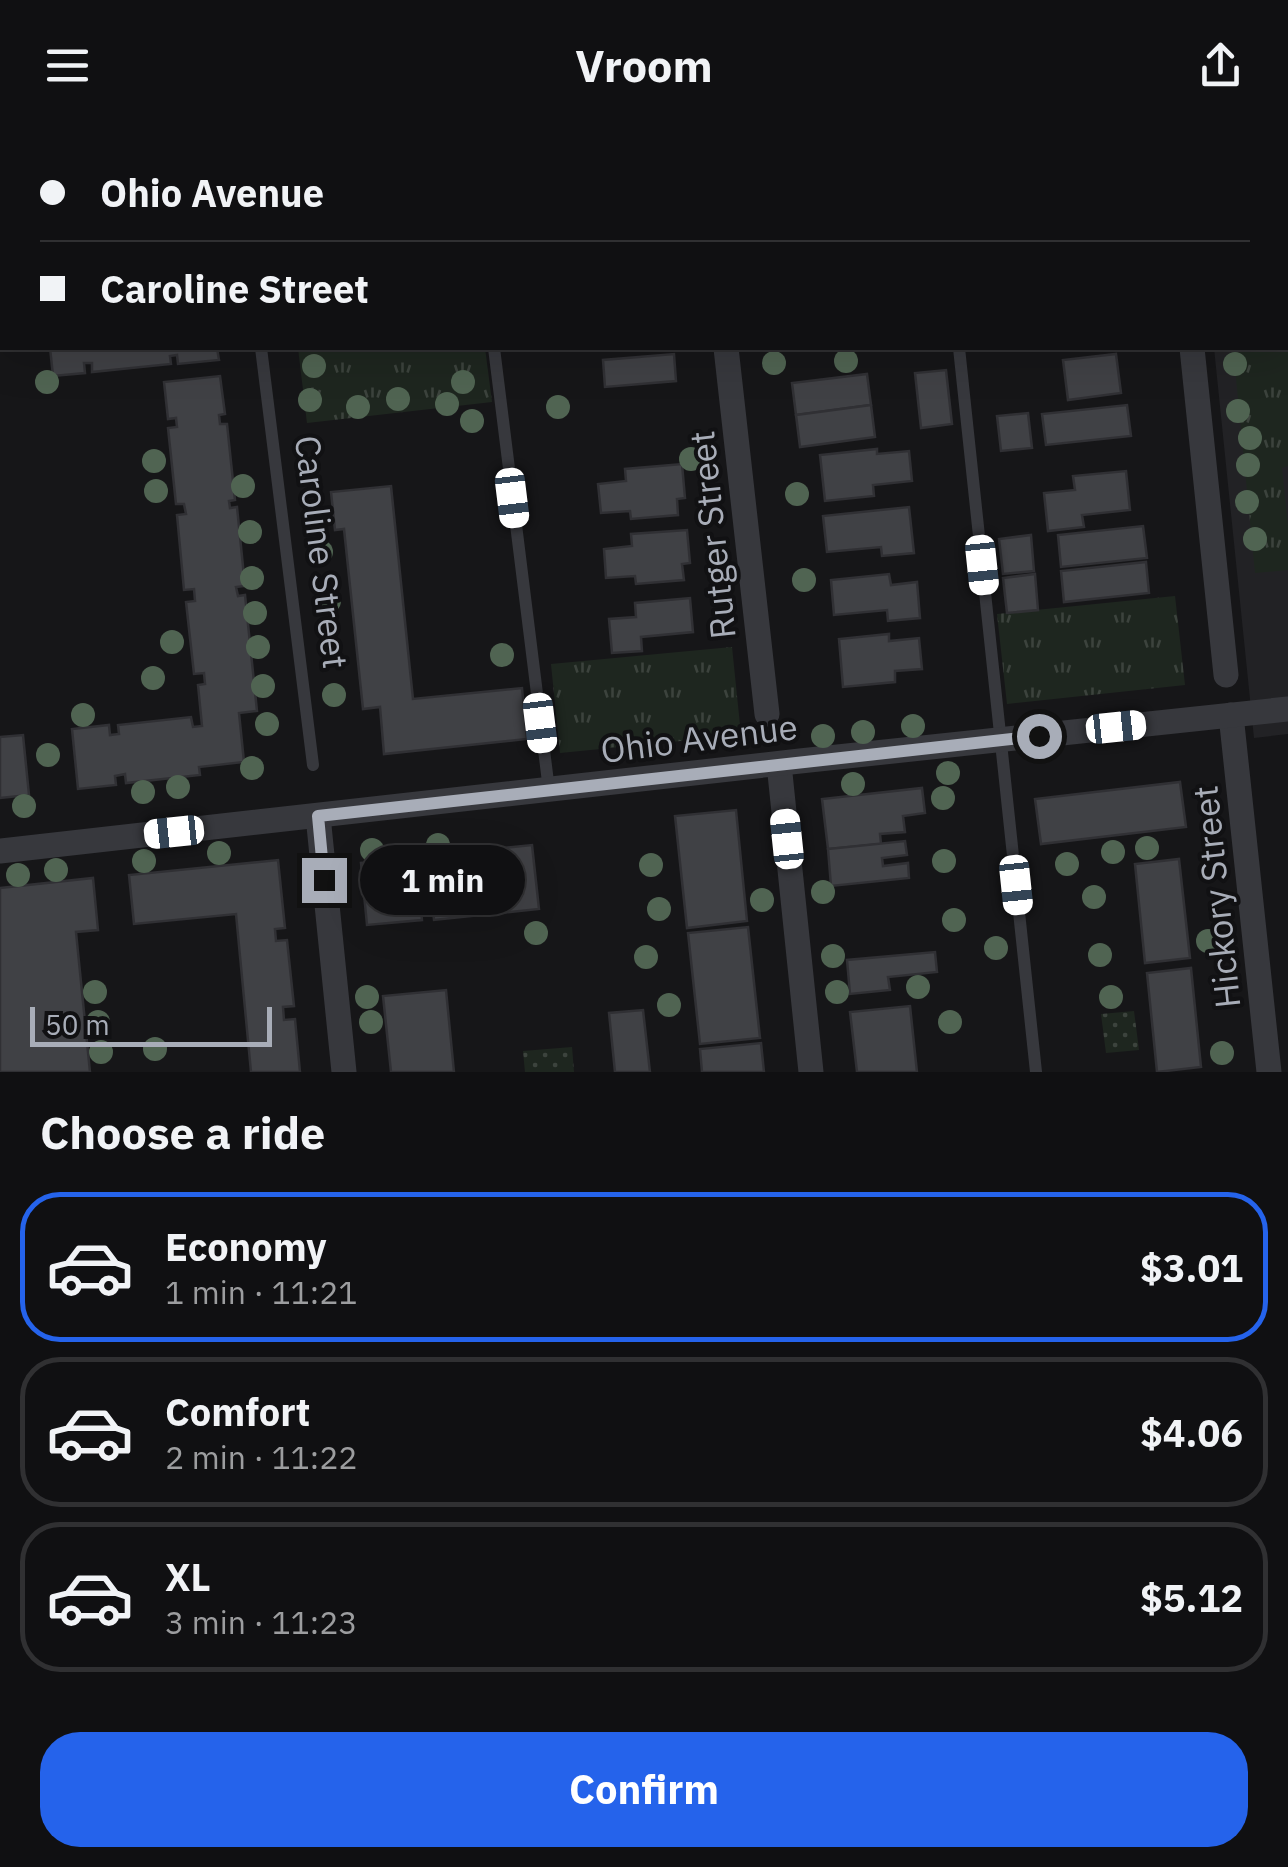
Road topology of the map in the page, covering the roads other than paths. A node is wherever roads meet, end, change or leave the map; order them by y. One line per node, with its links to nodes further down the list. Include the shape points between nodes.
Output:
1 (261, 350): 12 (lane, Caroline Street)
2 (494, 350): 13 (lane)
3 (726, 350): 8 (street, Rutger Street)
4 (959, 350): 10 (lane)
5 (1192, 350): 6 (street)
6 (1226, 675)
7 (1288, 708): 9 (street, Ohio Avenue)
8 (767, 714)
9 (1231, 714): 10 (street, Ohio Avenue); 19 (street, Hickory Street)
10 (1000, 740): 11 (street, Ohio Avenue); 18 (lane)
11 (779, 764): 13 (street, Ohio Avenue); 17 (street)
12 (313, 765)
13 (548, 790): 14 (street, Ohio Avenue)
14 (318, 816): 15 (street, Ohio Avenue); 16 (street)
15 (0, 851)
16 (344, 1072)
17 (811, 1072)
18 (1036, 1072)
19 (1269, 1072)

